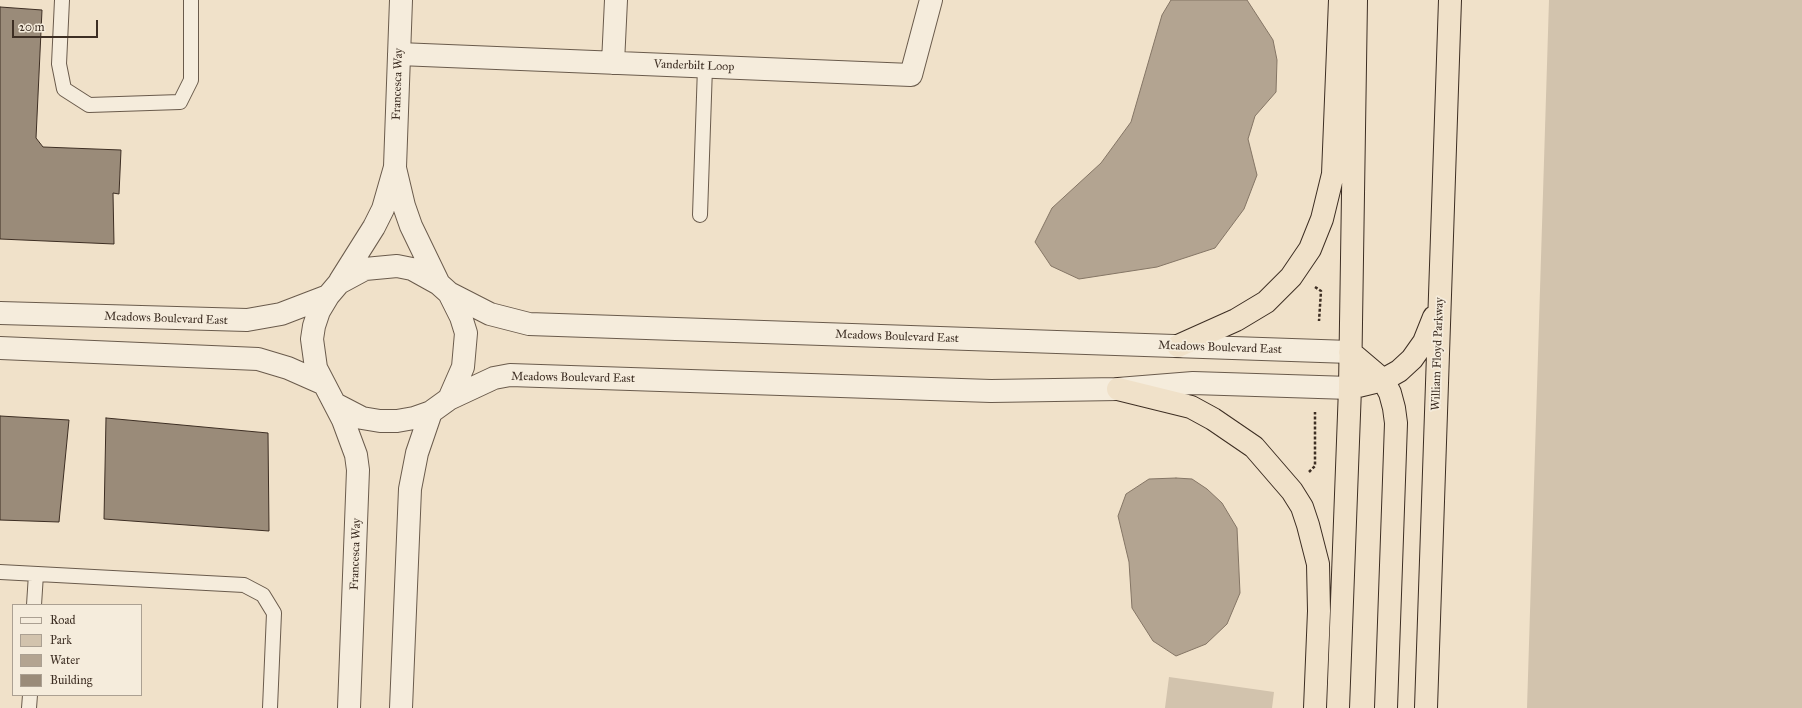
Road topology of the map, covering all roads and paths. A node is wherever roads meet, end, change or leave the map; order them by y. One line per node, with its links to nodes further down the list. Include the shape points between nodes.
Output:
1 (62, 0): 2 (lane, via 59,64 64,89 88,105 180,102 191,80)
2 (191, 0)
3 (401, 0): 9 (street, Francesca Way)
4 (616, 0): 10 (street)
5 (931, 0): 11 (street, Vanderbilt Loop, via 911,76)
6 (1340, 0): 20 (highway, via 1333,174 1322,219 1310,249 1291,278 1266,302 1236,320)
7 (1356, 0): 22 (highway)
8 (1450, 0): 17 (highway, William Floyd Parkway)
9 (399, 54): 10 (street, Vanderbilt Loop); 12 (street, Francesca Way)
10 (613, 63): 11 (street, Vanderbilt Loop)
11 (705, 67): 13 (lane)
12 (395, 167): 15 (street, Francesca Way, via 383,209 374,227); 16 (street, Francesca Way, via 411,226)
13 (700, 215)
14 (1311, 285): 19 (path, via 1320,291)
15 (333, 289): 16 (street, Meadows Boulevard East, via 365,269 397,266 412,269); 18 (street, Meadows Boulevard East, via 281,314 247,320); 24 (street, Francesca Way, via 319,311 312,339 316,368)
16 (444, 289): 20 (street, Meadows Boulevard East, via 490,314 529,324); 27 (street, Francesca Way, via 461,317 466,333 463,367)
17 (1440, 296): 23 (highway, via 1424,342 1412,359 1399,371); 43 (highway, William Floyd Parkway)
18 (0, 313)
19 (1318, 321)
20 (1178, 346): 22 (street, Meadows Boulevard East)
21 (0, 348): 24 (street, via 252,358 288,368)
22 (1350, 352): 23 (highway); 25 (highway)
23 (1383, 380): 25 (highway); 42 (highway, via 1391,398 1396,423)
24 (322, 383): 28 (street, Francesca Way)
25 (1350, 388): 26 (street, Meadows Boulevard East, via 1193,383); 41 (highway)
26 (1118, 389): 27 (street, Meadows Boulevard East, via 991,391 510,375 480,384); 40 (highway, via 1191,407 1213,419 1254,447 1292,491 1302,507 1318,564)
27 (449, 398): 30 (street)
28 (335, 404): 30 (street, via 362,418 380,421 414,418); 38 (street, Francesca Way, via 350,437 358,470)
29 (1316, 407): 31 (path, via 1315,466)
30 (431, 412): 39 (street, via 416,458 410,490)
31 (1305, 477)
32 (0, 572): 33 (lane)
33 (36, 574): 34 (lane); 37 (lane, via 244,585 263,595 274,613)
34 (34, 604)
35 (30, 696): 36 (lane)
36 (29, 708)
37 (270, 708)
38 (349, 708)
39 (401, 708)
40 (1316, 708)
41 (1338, 708)
42 (1386, 708)
43 (1426, 708)

